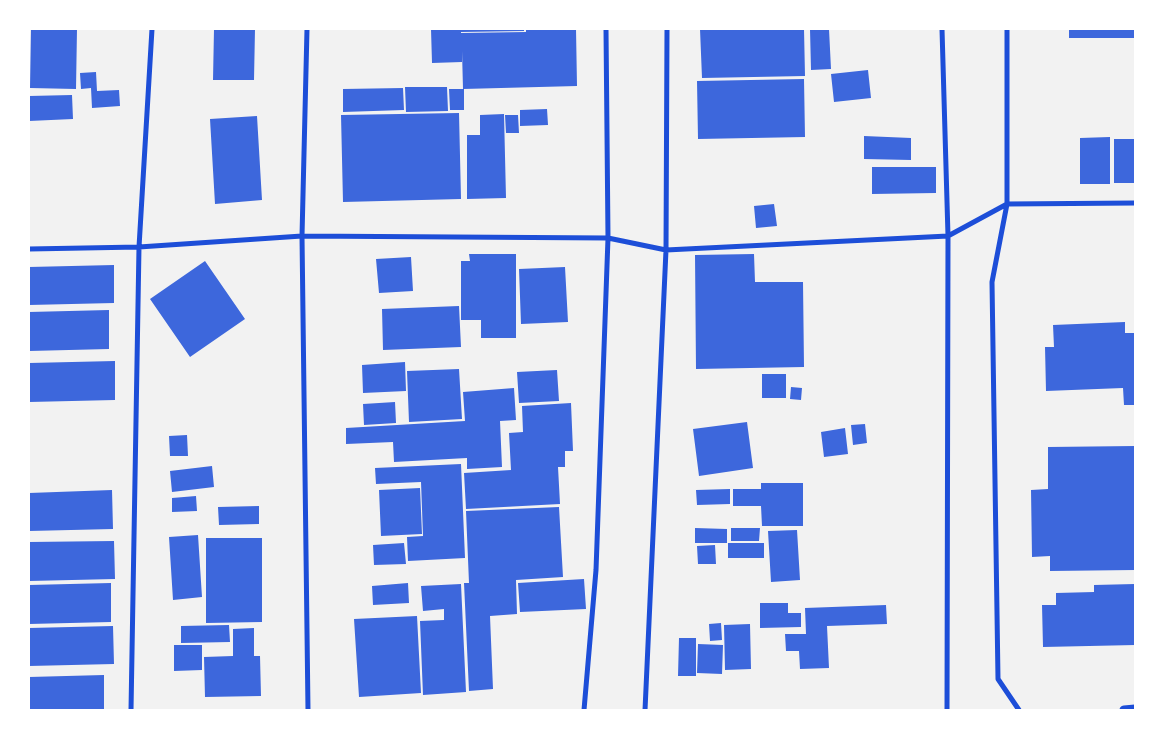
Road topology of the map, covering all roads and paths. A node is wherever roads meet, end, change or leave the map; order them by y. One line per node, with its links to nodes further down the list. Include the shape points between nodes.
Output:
1 (152, 29): 12 (street)
2 (307, 29): 9 (street)
3 (606, 29): 11 (street)
4 (667, 29): 14 (street)
5 (942, 29): 10 (street)
6 (1008, 29): 8 (street)
7 (1135, 203): 8 (street)
8 (1007, 204): 10 (street); 21 (street, via 992,282 998,679)
9 (302, 236): 11 (street); 12 (street); 17 (street)
10 (948, 236): 14 (street); 20 (street)
11 (608, 238): 14 (street); 18 (street, via 596,570)
12 (139, 247): 13 (street); 16 (street)
13 (29, 249)
14 (666, 250): 19 (street)
15 (1135, 709): 22 (street)
16 (131, 710)
17 (308, 710)
18 (584, 710)
19 (645, 710)
20 (947, 710)
21 (1019, 710)
22 (1124, 710)

